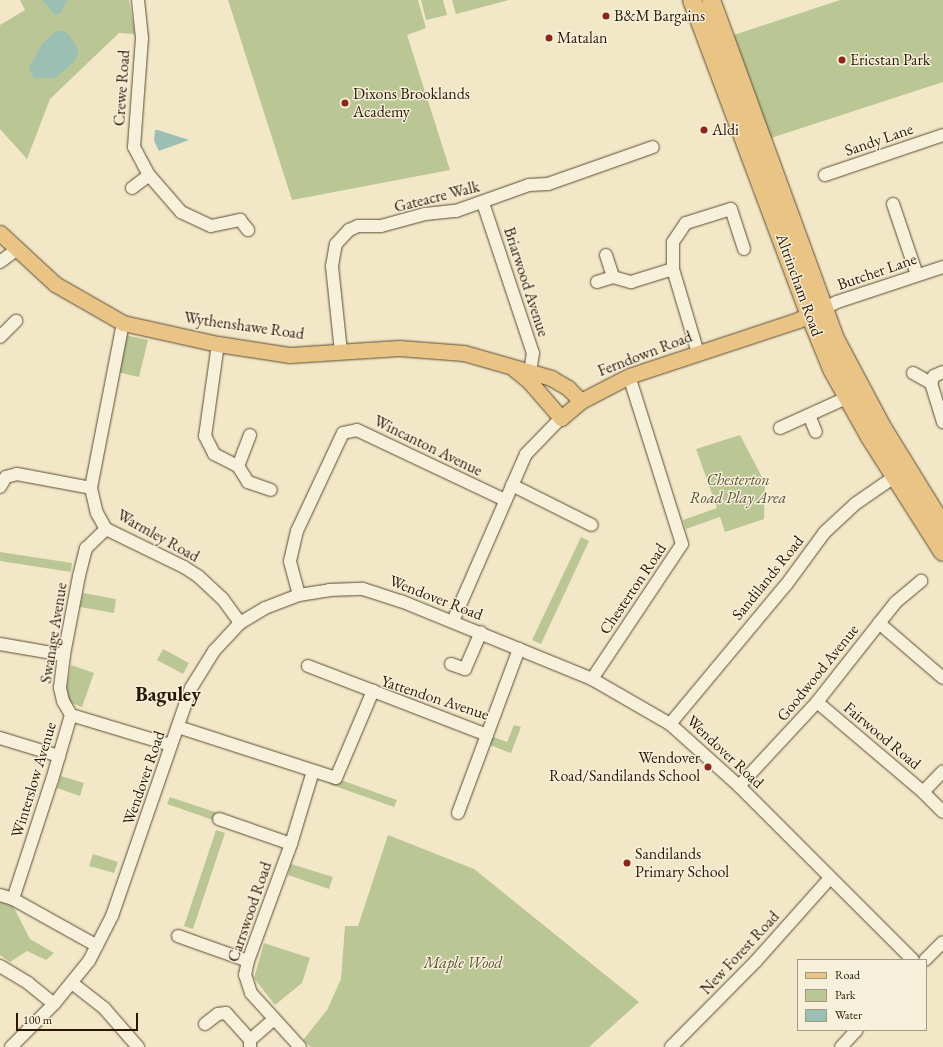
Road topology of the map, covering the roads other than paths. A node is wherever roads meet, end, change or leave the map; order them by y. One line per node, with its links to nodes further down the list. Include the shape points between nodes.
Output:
1 (138, 0): 6 (street, Crewe Road, via 142,38 134,147)
2 (692, 0): 22 (highway, Altrincham Road)
3 (712, 0): 22 (highway, Altrincham Road, via 801,249)
4 (943, 135): 7 (street, Sandy Lane)
5 (653, 147): 9 (street, Gateacre Walk, via 548,184 529,185)
6 (149, 175): 8 (street); 11 (street, Crewe Road, via 181,212 211,226 240,220)
7 (825, 175)
8 (132, 188)
9 (483, 203): 27 (street, Gateacre Walk, via 456,211 424,214 392,224 358,226 342,234 336,244 332,266); 32 (street, Briarwood Avenue, via 533,353)
10 (893, 204): 19 (street)
11 (248, 230)
12 (0, 233): 13 (main road, Wythenshawe Road)
13 (17, 249): 16 (street); 24 (main road, Wythenshawe Road, via 55,284)
14 (744, 249): 17 (street, via 731,209 686,223 678,231 673,242)
15 (606, 255): 20 (street)
16 (0, 262)
17 (673, 269): 20 (street, via 631,282); 28 (street)
18 (942, 270): 19 (street, Butcher Lane)
19 (916, 275): 22 (street, Butcher Lane, via 837,302)
20 (613, 277): 21 (street)
21 (597, 282)
22 (816, 313): 28 (main road, Ferndown Road); 34 (highway, Altrincham Road)
23 (16, 321): 25 (street)
24 (123, 322): 26 (main road, Wythenshawe Road); 46 (street, Warmley Road)
25 (0, 336)
26 (218, 344): 27 (main road, Wythenshawe Road, via 290,355); 42 (street, via 205,436 214,454)
27 (341, 352): 32 (main road, Wythenshawe Road, via 399,348 441,349 511,367)
28 (698, 352): 31 (main road, Ferndown Road)
29 (943, 372): 33 (street, via 934,376)
30 (912, 373): 33 (street)
31 (629, 376): 35 (main road, Ferndown Road); 65 (street, Chesterton Road, via 682,544)
32 (530, 377): 35 (main road, Wythenshawe Road, via 568,388); 37 (main road)
33 (931, 384): 38 (street)
34 (854, 394): 36 (street); 43 (highway, Altrincham Road)
35 (581, 401): 37 (main road, Ferndown Road)
36 (809, 415): 39 (street); 40 (street)
37 (561, 418): 44 (street, Ferndown Road, via 526,454)
38 (943, 422)
39 (780, 428)
40 (816, 432)
41 (250, 436): 42 (street)
42 (238, 466): 47 (street, via 248,482)
43 (901, 473): 50 (highway, Altrincham Road); 52 (highway, Altrincham Road); 69 (street, Sandilands Road, via 855,504 825,532 786,585)
44 (512, 485): 48 (street, Ferndown Road); 49 (street)
45 (0, 487): 46 (street, via 6,477 17,474)
46 (91, 488): 51 (street, Warmley Road, via 97,513)
47 (271, 490)
48 (505, 500): 54 (street, Wincanton Avenue, via 357,430 343,433 296,531 290,561); 55 (street, Ferndown Road)
49 (592, 525)
50 (943, 526)
51 (106, 529): 56 (street, Warmley Road, via 198,576 222,598); 61 (street, Swanage Avenue, via 86,548)
52 (943, 552)
53 (921, 581): 57 (street, Goodwood Avenue, via 896,602)
54 (299, 595): 55 (street, Wendover Road, via 329,590 363,589); 56 (street, Wendover Road, via 265,608)
55 (453, 621): 58 (street, Wendover Road)
56 (240, 623): 70 (street, Wendover Road, via 214,651 201,670 191,688)
57 (879, 623): 64 (street); 67 (street, Goodwood Avenue)
58 (481, 632): 60 (street, Wendover Road); 62 (street, via 465,669)
59 (0, 644): 61 (street)
60 (519, 649): 65 (street, Wendover Road); 71 (street, Yattendon Avenue)
61 (64, 655): 68 (street, Swanage Avenue, via 60,688 63,701)
62 (451, 664)
63 (308, 666): 66 (street)
64 (943, 678)
65 (592, 679): 69 (street, Wendover Road)
66 (373, 691): 71 (street, Yattendon Avenue); 75 (street, Yattendon Avenue, via 336,778)
67 (817, 702): 77 (street, Goodwood Avenue); 78 (street, Fairwood Road)
68 (71, 715): 73 (street); 74 (street, Winterslow Avenue)
69 (670, 724): 77 (street, Wendover Road)
70 (178, 727): 73 (street, Wendover Road); 75 (street, Yattendon Avenue)
71 (487, 735): 80 (street)
72 (0, 738): 74 (street)
73 (171, 746): 88 (street, Wendover Road, via 128,875)
74 (59, 756): 85 (street, Winterslow Avenue)
75 (313, 771): 82 (street, Carrswood Road)
76 (943, 771): 78 (street)
77 (739, 786): 83 (street, Wendover Road)
78 (923, 792): 79 (street, Fairwood Road)
79 (943, 812)
80 (458, 813)
81 (219, 819): 82 (street)
82 (291, 844): 91 (street, Carrswood Road)
83 (830, 878): 89 (street, Wendover Road); 102 (street, New Forest Road, via 756,961)
84 (0, 895): 85 (street)
85 (13, 899): 88 (street)
86 (178, 936): 91 (street)
87 (943, 942): 90 (street)
88 (97, 946): 93 (street, Wendover Road)
89 (912, 959)
90 (926, 959)
91 (248, 961): 95 (street, Carrswood Road, via 247,984 251,993)
92 (0, 966): 94 (street, via 28,983)
93 (72, 983): 94 (street, Wendover Road); 100 (street, via 104,1008)
94 (54, 1004): 99 (street, Wendover Road)
95 (274, 1019): 98 (street); 101 (street, Carrswood Road)
96 (206, 1024): 98 (street, via 218,1014 226,1013)
97 (856, 1031): 103 (street)
98 (250, 1044)
99 (11, 1047)
100 (138, 1047)
101 (300, 1047)
102 (671, 1047)
103 (841, 1047)

